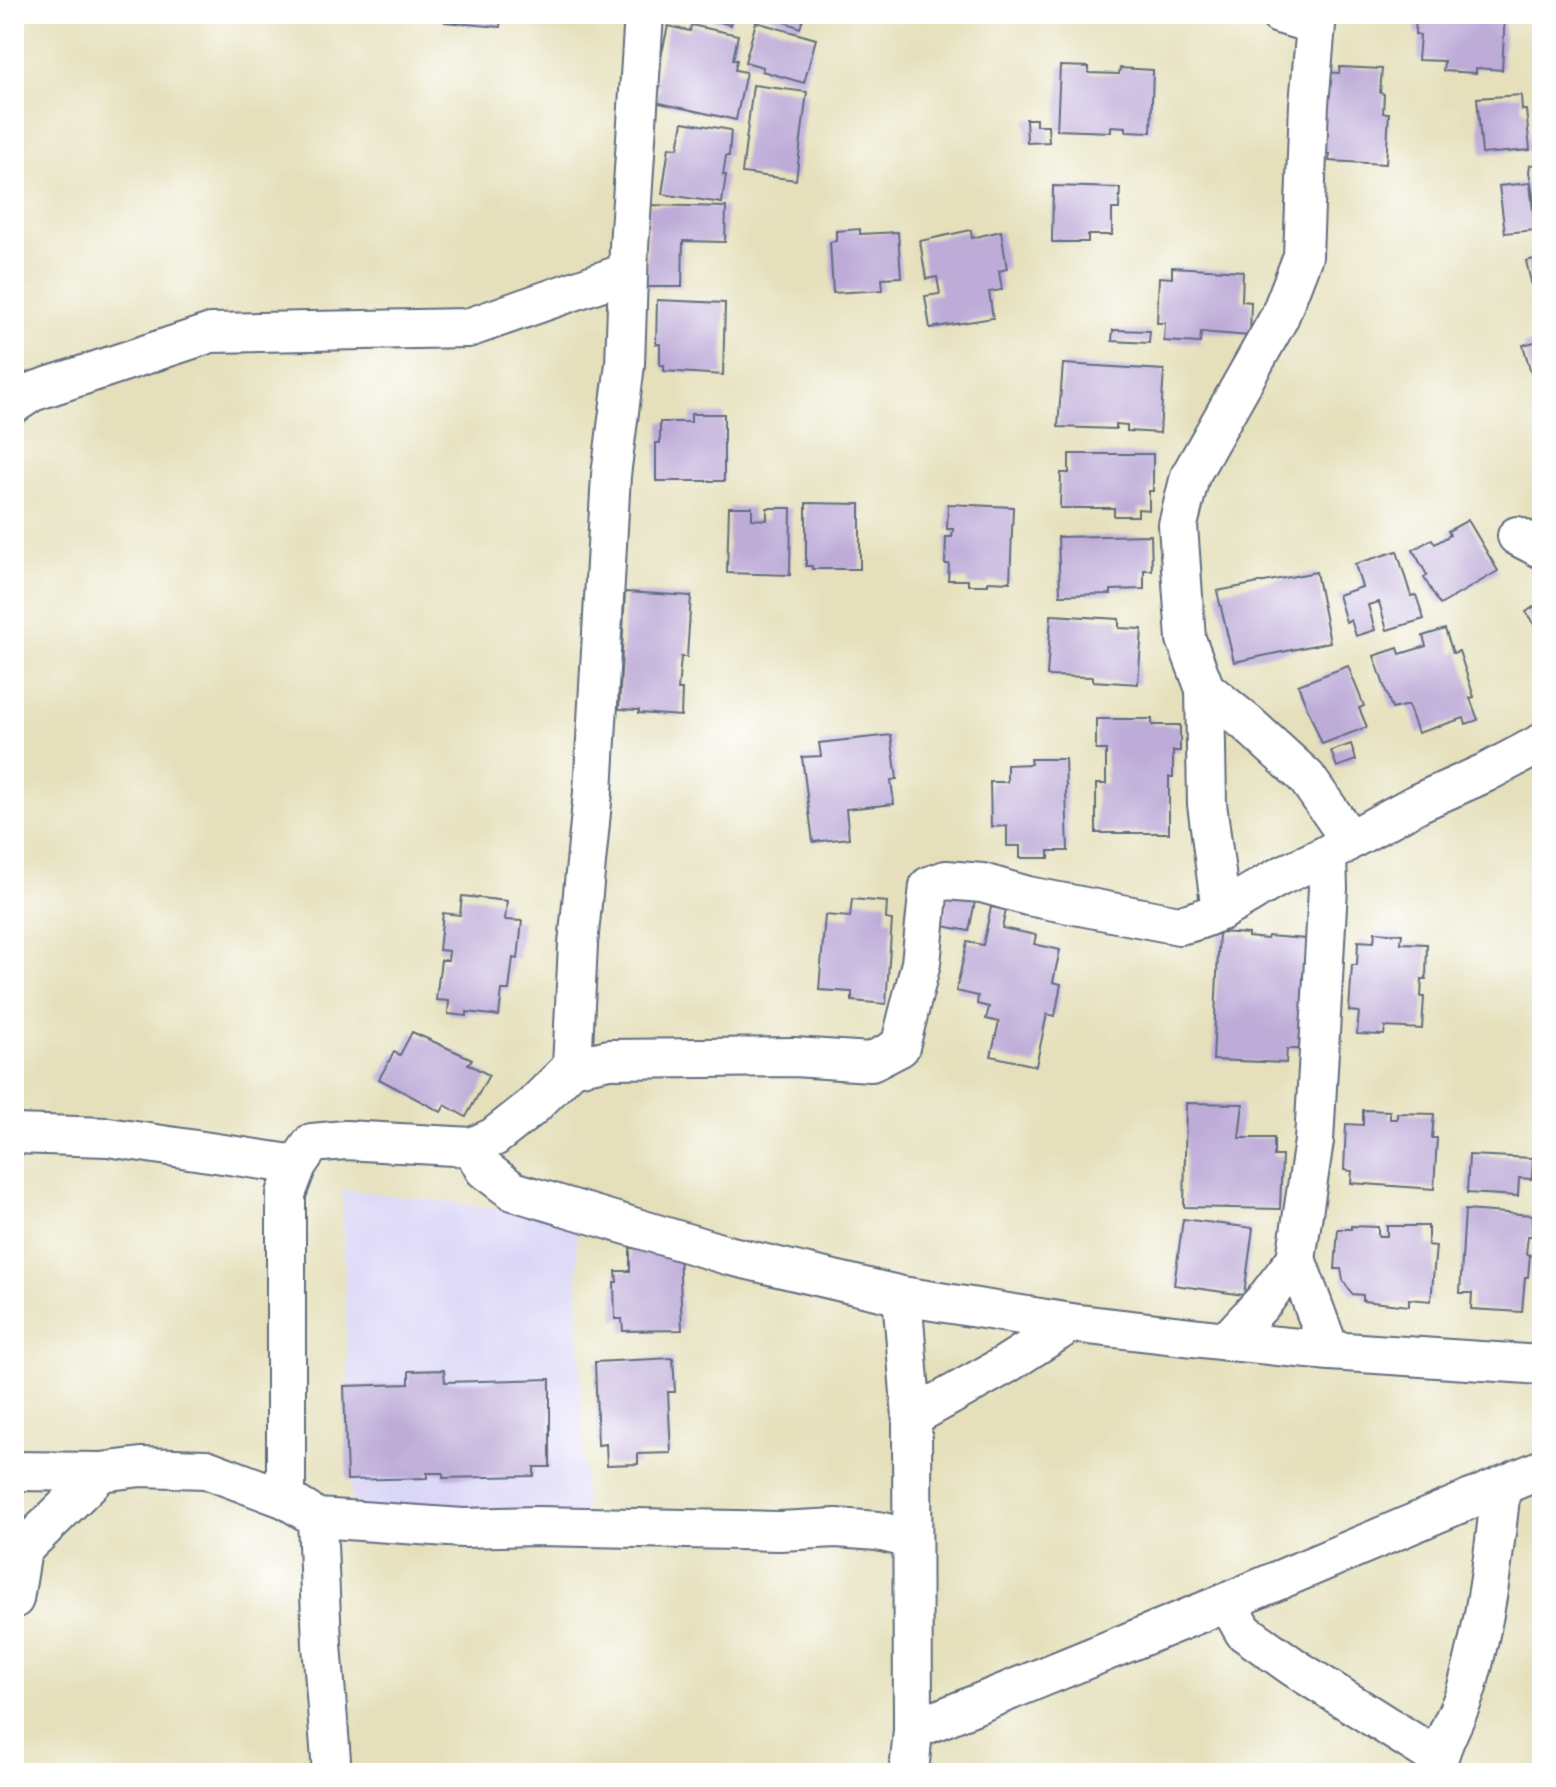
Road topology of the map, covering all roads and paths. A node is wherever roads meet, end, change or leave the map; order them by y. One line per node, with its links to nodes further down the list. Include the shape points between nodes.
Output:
1 (644, 14): 3 (street)
2 (1279, 14): 5 (street, via 1316,25 1303,256 1279,318 1190,476 1178,525 1186,639)
3 (628, 272): 4 (street, via 468,328 211,333 32,392); 9 (street)
4 (14, 404)
5 (1205, 689): 7 (street, via 1306,777); 8 (street, via 1207,804)
6 (1542, 743): 7 (street)
7 (1338, 848): 8 (street); 13 (street, via 1328,888 1314,1141)
8 (1221, 911): 9 (street, via 1179,925 946,880 929,886 921,963 900,1047 871,1062 794,1057 609,1059)
9 (572, 1067): 11 (street, via 532,1107)
10 (14, 1134): 12 (street, via 108,1137)
11 (472, 1147): 12 (street, via 312,1143); 14 (street, via 484,1169 513,1191 727,1255)
12 (297, 1165): 24 (street, via 286,1194)
13 (1296, 1259): 16 (street); 17 (street)
14 (902, 1296): 15 (street); 19 (street)
15 (1071, 1323): 16 (street); 19 (street)
16 (1227, 1341): 17 (street)
17 (1330, 1351): 18 (street)
18 (1542, 1365)
19 (912, 1417): 25 (street)
20 (1542, 1469): 23 (street)
21 (14, 1471): 22 (street)
22 (101, 1472): 24 (street, via 206,1469); 26 (street, via 22,1550)
23 (1501, 1488): 27 (street); 29 (street, via 1490,1590 1467,1690)
24 (302, 1508): 25 (street, via 463,1528 836,1528); 30 (street, via 322,1644)
25 (912, 1539): 28 (street)
26 (14, 1599)
27 (1227, 1602): 28 (street); 29 (street, via 1244,1632)
28 (913, 1730): 31 (street)
29 (1437, 1766)
30 (332, 1773)
31 (909, 1773)

